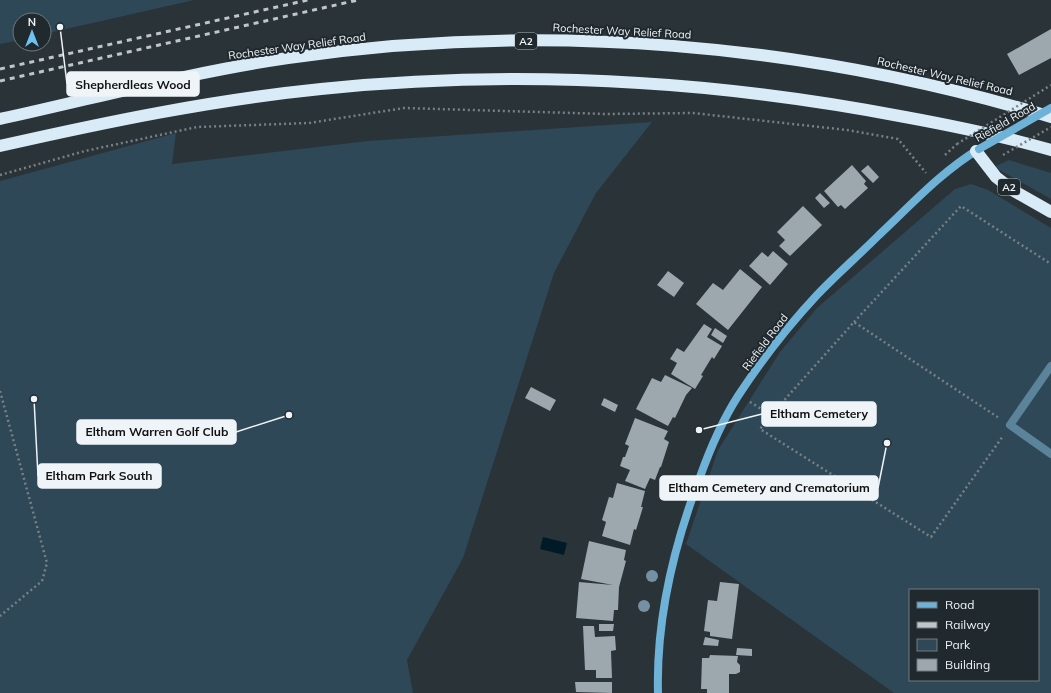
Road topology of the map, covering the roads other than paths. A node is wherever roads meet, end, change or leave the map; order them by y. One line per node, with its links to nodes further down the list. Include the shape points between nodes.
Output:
1 (1051, 108): 5 (street, Riefield Road, bridge)
2 (1051, 117): 3 (highway, Rochester Way Relief Road / A2, via 1009,104 878,74 765,56 694,47 604,41 514,40 420,44 289,58 206,72)
3 (0, 119)
4 (0, 146): 6 (highway, via 205,104 321,89 430,81 566,79 751,92 845,105 971,129)
5 (978, 150): 7 (highway, A2, via 996,177 1014,191); 10 (street, Riefield Road, via 934,183 818,294 738,396 708,454 676,550 662,624)
6 (1051, 150)
7 (1051, 212)
8 (1051, 366): 9 (lane, via 1010,425)
9 (1051, 454)
10 (658, 693)

